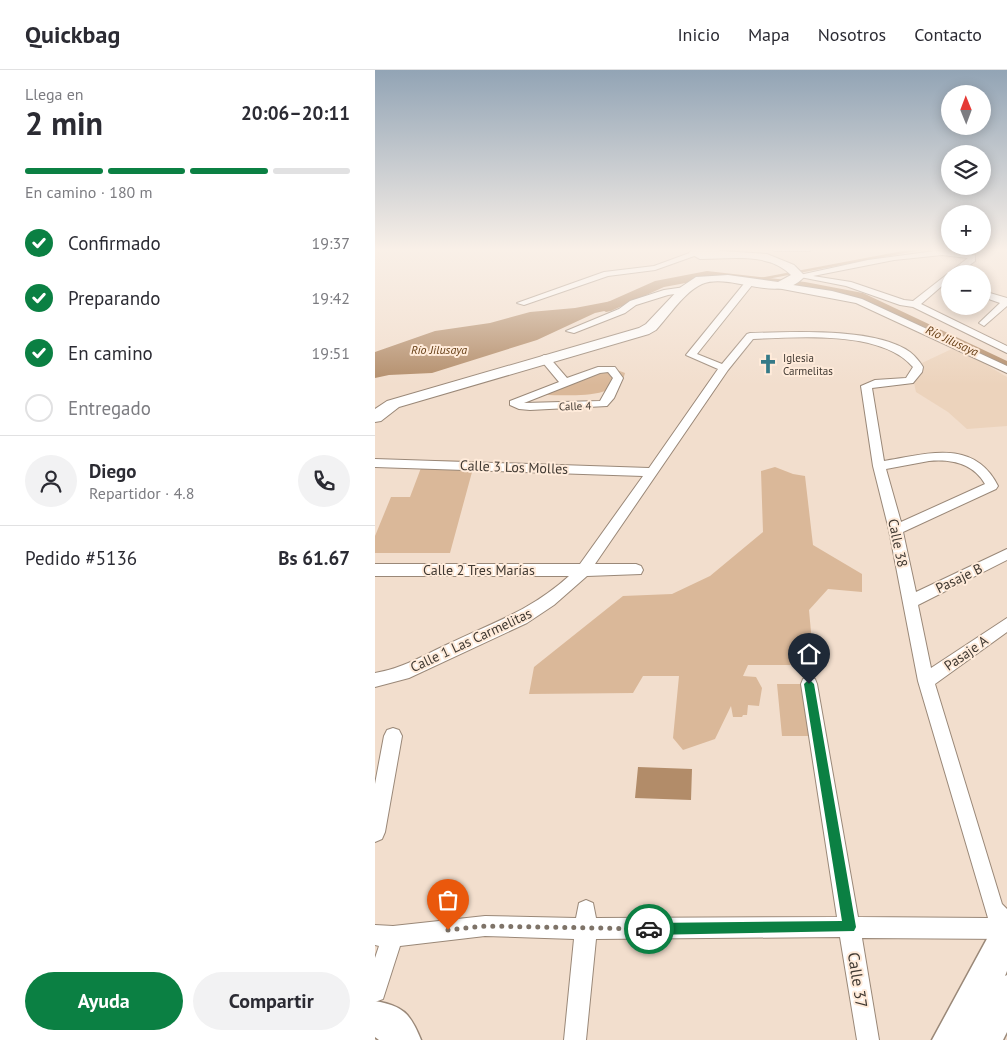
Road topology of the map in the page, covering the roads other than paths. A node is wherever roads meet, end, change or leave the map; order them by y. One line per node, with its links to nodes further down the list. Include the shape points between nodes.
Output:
1 (546, 294): 10 (street)
2 (661, 294): 13 (street)
3 (681, 294): 16 (street, via 651,327)
4 (740, 294): 17 (street, via 691,355)
5 (833, 294): 18 (street, via 859,301 940,336)
6 (877, 294): 11 (street)
7 (928, 294): 11 (street)
8 (991, 296): 9 (street)
9 (1006, 301): 12 (street)
10 (521, 303)
11 (915, 304): 15 (street)
12 (984, 323)
13 (571, 331)
14 (750, 336): 17 (street, Calle 1 Las Carmelitas); 22 (street, Calle 38, via 862,338 890,346 913,359 918,367 909,381 875,382 866,386)
15 (1007, 350)
16 (544, 358): 19 (street, Calle 4); 20 (street, via 393,404)
17 (724, 368): 23 (street, Calle 1 Las Carmelitas)
18 (1007, 370)
19 (565, 382): 19 (street, Calle 4, via 598,370 611,369 618,378 603,404 515,405 517,401)
20 (377, 416)
21 (375, 463): 23 (street, Calle 3 Los Molles)
22 (879, 466): 24 (street, Calle 38); 24 (street, via 945,456 964,461 982,472 992,486)
23 (653, 472): 27 (street, Calle 1 Las Carmelitas)
24 (896, 530): 29 (street, Calle 38)
25 (1007, 554): 29 (street, Pasaje B)
26 (375, 570): 27 (street, Calle 2 Tres Marías)
27 (584, 570): 28 (street, Calle 2 Tres Marías); 31 (street, Calle 1 Las Carmelitas, via 543,606 515,622 414,668)
28 (636, 570)
29 (910, 602): 32 (street, Calle 38)
30 (1007, 624): 32 (street, Pasaje A)
31 (375, 680)
32 (925, 682): 37 (street, Calle 38, via 994,910)
33 (809, 684): 38 (street, Calle 37)
34 (393, 736): 35 (street)
35 (375, 832)
36 (586, 920): 38 (street); 40 (street); 46 (street)
37 (1007, 924)
38 (849, 927): 39 (street); 47 (street, Calle 37)
39 (1007, 929)
40 (384, 935): 42 (street)
41 (1007, 936): 48 (main road)
42 (375, 991)
43 (1007, 993): 49 (main road)
44 (375, 1018): 45 (main road, via 389,1022)
45 (402, 1040)
46 (575, 1040)
47 (868, 1040)
48 (951, 1040)
49 (983, 1040)

